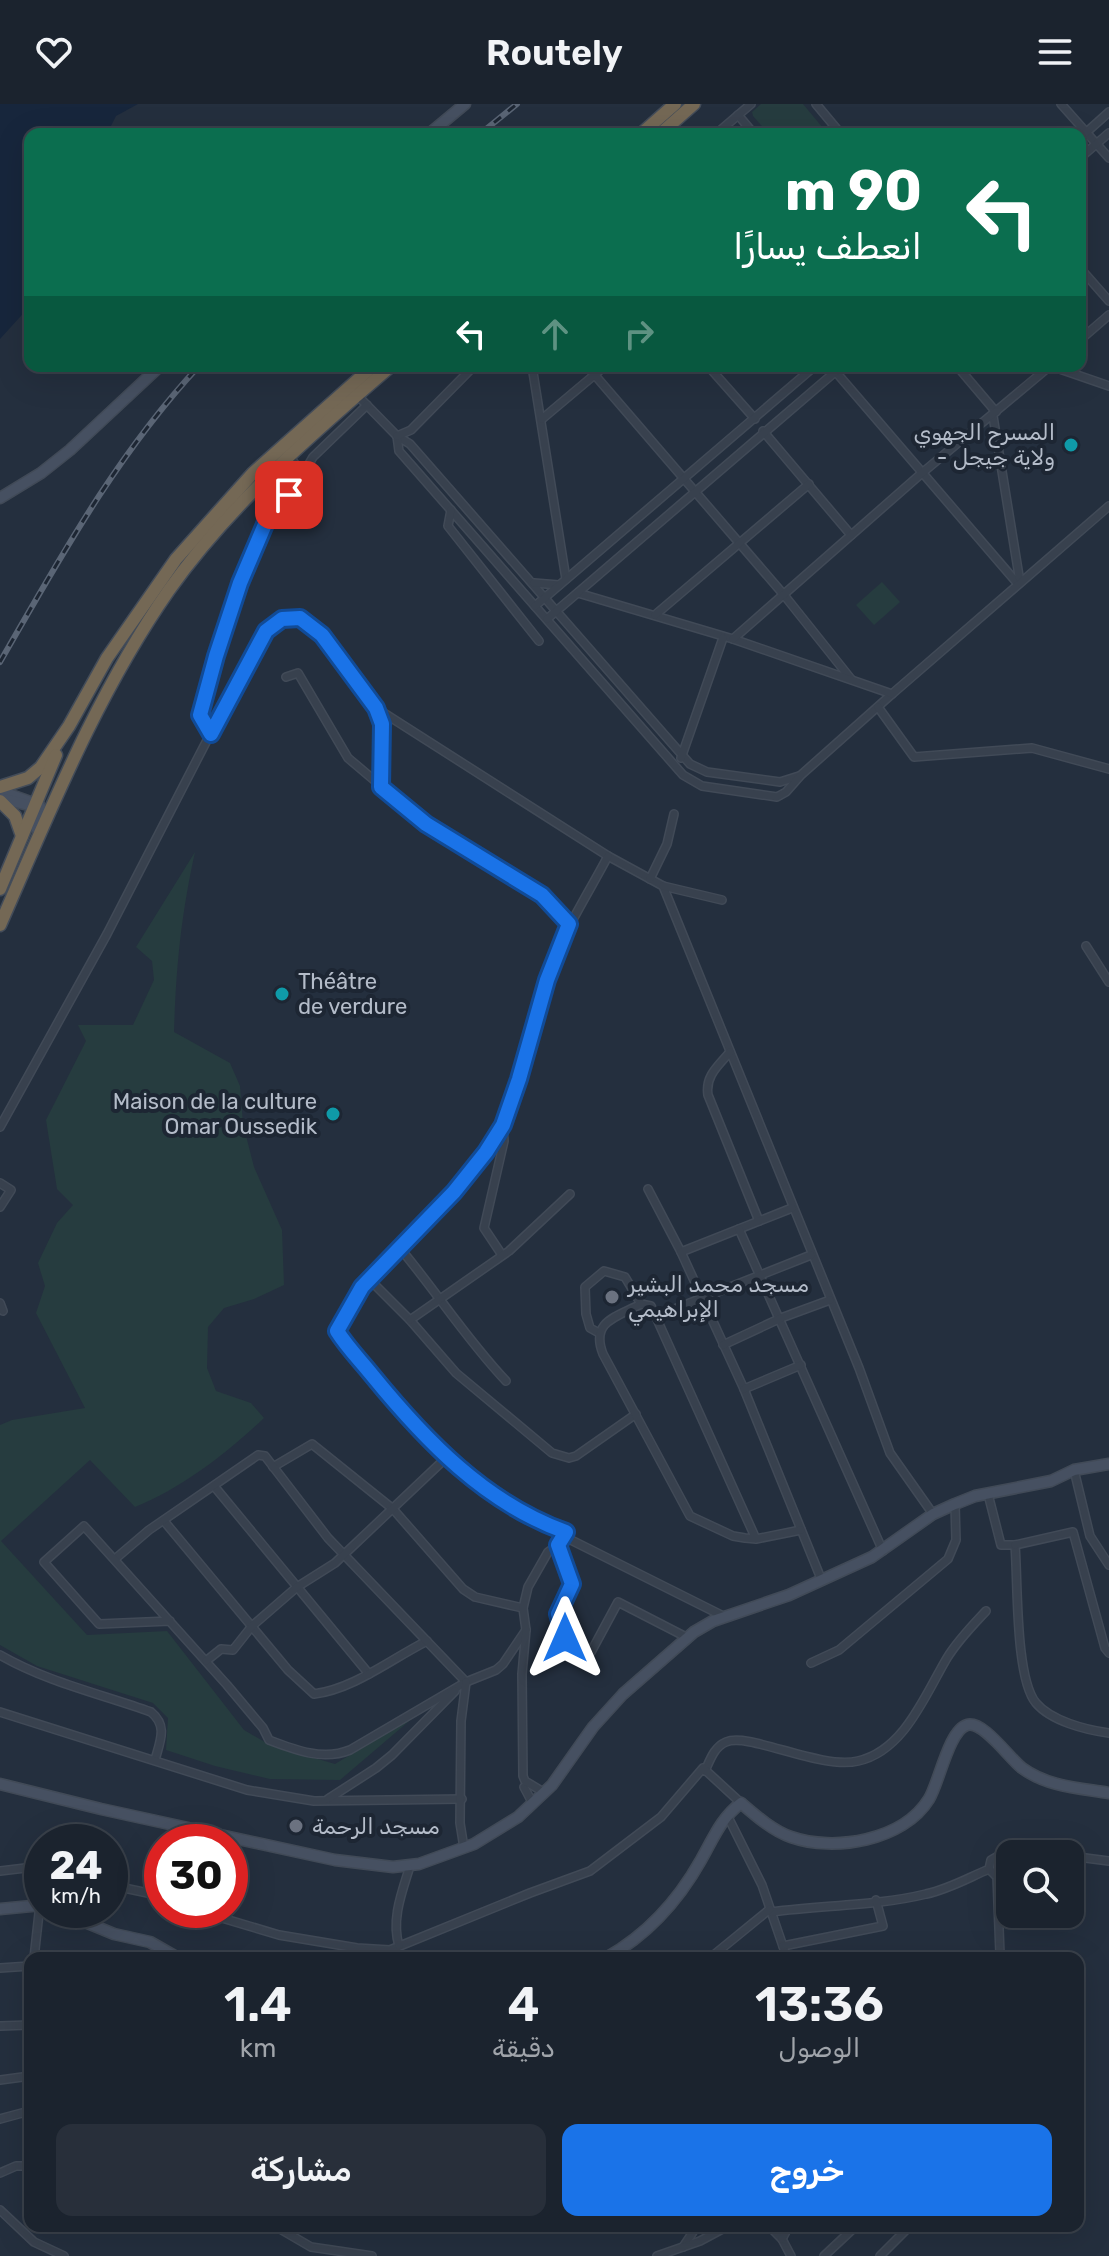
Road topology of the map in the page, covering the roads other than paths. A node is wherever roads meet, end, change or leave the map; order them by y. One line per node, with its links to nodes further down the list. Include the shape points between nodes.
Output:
1 (465, 104): 9 (main road)
2 (694, 104): 11 (highway)
3 (751, 104): 8 (street)
4 (816, 104): 14 (street)
5 (1061, 104): 15 (street)
6 (670, 106): 10 (highway)
7 (1109, 112): 16 (street)
8 (738, 115): 12 (street); 13 (street)
9 (436, 128)
10 (647, 128)
11 (667, 128)
12 (723, 128)
13 (749, 128)
14 (836, 128)
15 (1078, 128)
16 (1086, 132)
17 (1109, 133): 19 (street)
18 (1086, 137): 19 (street)
19 (1096, 144): 20 (street); 21 (street)
20 (1086, 153)
21 (1109, 158)
22 (1086, 275): 23 (street)
23 (1109, 301)
24 (1109, 315): 25 (street)
25 (1086, 335)
26 (154, 372): 57 (main road, via 70,450)
27 (366, 372): 82 (highway, via 253,473 176,559 107,658)
28 (384, 372): 42 (highway)
29 (468, 372): 50 (street, via 411,430)
30 (533, 372): 46 (street)
31 (592, 372): 40 (street)
32 (598, 372): 40 (street)
33 (713, 372): 47 (street)
34 (808, 372): 47 (street)
35 (834, 372): 49 (street)
36 (840, 372): 52 (street)
37 (962, 372): 45 (street)
38 (1041, 372): 45 (street)
39 (1063, 372): 41 (street)
40 (595, 375): 46 (street); 54 (street)
41 (1109, 386)
42 (357, 395): 43 (street); 44 (highway)
43 (367, 405): 48 (street); 50 (street)
44 (340, 409): 48 (street); 51 (highway)
45 (995, 414): 52 (street); 64 (street)
46 (542, 419): 63 (street)
47 (755, 419): 54 (street)
48 (351, 420): 53 (street)
49 (763, 431): 55 (street); 56 (street)
50 (397, 436): 59 (street, via 399,451); 62 (street, via 410,444)
51 (289, 456): 53 (street); 91 (highway, via 171,588)
52 (922, 473): 60 (street); 64 (street)
53 (303, 474): 83 (street, via 266,522 240,583 200,715)
54 (682, 480): 56 (street); 63 (street)
55 (809, 484): 60 (street); 61 (street)
56 (693, 492): 61 (street); 66 (street)
57 (0, 498)
58 (1109, 506): 64 (street)
59 (451, 510): 65 (street); 69 (street, via 448,526)
60 (851, 535): 67 (street)
61 (739, 546): 67 (street); 72 (street)
62 (533, 583): 63 (street); 68 (street)
63 (563, 583): 66 (street); 68 (street)
64 (1019, 583): 79 (street)
65 (524, 594): 69 (street); 70 (street)
66 (576, 594): 71 (street); 72 (street)
67 (784, 595): 75 (street); 78 (street)
68 (545, 597): 70 (street); 71 (street)
69 (511, 606): 76 (street)
70 (535, 606): 73 (street)
71 (557, 611): 73 (street); 84 (street)
72 (655, 615): 74 (street)
73 (547, 619): 85 (street)
74 (723, 638): 75 (street); 84 (street)
75 (733, 639): 78 (street)
76 (539, 641)
77 (286, 677): 88 (street, via 298,673 348,758)
78 (853, 680): 79 (street)
79 (892, 694): 80 (street)
80 (878, 707): 86 (street, via 914,757 1032,748); 87 (street)
81 (376, 708): 83 (street, via 316,629 292,616 266,631); 88 (street, via 382,724); 94 (street)
82 (69, 726): 89 (highway, via 36,773); 91 (highway)
83 (211, 734): 105 (street)
84 (683, 757): 85 (street); 87 (street, via 707,772 780,782)
85 (673, 764): 87 (street, via 702,786 777,797)
86 (1109, 769)
87 (801, 775)
88 (381, 787): 100 (street, via 426,824 542,895)
89 (0, 789): 91 (main road)
90 (0, 800): 91 (main road); 93 (highway, via 15,816)
91 (41, 805): 93 (highway); 99 (highway)
92 (674, 814): 95 (street)
93 (22, 836): 97 (highway)
94 (608, 856): 95 (street); 100 (street)
95 (650, 879): 96 (street)
96 (663, 886): 98 (street); 103 (street)
97 (0, 889)
98 (722, 900)
99 (2, 922)
100 (569, 924): 104 (street)
101 (1086, 946): 102 (street)
102 (1109, 982)
103 (730, 1052): 110 (street); 111 (street, via 710,1076 708,1095)
104 (503, 1125): 113 (street, via 454,1192); 115 (street, via 484,1228)
105 (0, 1127)
106 (0, 1183): 109 (street, via 11,1190)
107 (648, 1189): 114 (street)
108 (570, 1194): 115 (street)
109 (0, 1207)
110 (792, 1208): 111 (street); 116 (street)
111 (759, 1221): 112 (street)
112 (739, 1229): 114 (street); 117 (street)
113 (399, 1247): 118 (street); 119 (street)
114 (681, 1252): 120 (street)
115 (502, 1255): 119 (street)
116 (811, 1255): 117 (street); 121 (street)
117 (761, 1275): 120 (street); 124 (street)
118 (369, 1279): 125 (street); 134 (street, via 337,1331 394,1403)
119 (440, 1297): 125 (street); 131 (street)
120 (702, 1298): 123 (street); 129 (street)
121 (830, 1300): 124 (street); 142 (street, via 890,1453)
122 (641, 1304): 123 (street, via 651,1306); 126 (street); 127 (street, via 625,1277 604,1271 585,1287)
123 (657, 1316): 146 (street)
124 (781, 1318): 129 (street); 130 (street)
125 (410, 1320): 133 (street, via 456,1373 552,1453 576,1456)
126 (604, 1324): 127 (street); 128 (street)
127 (590, 1328): 128 (street)
128 (599, 1333): 133 (street, via 603,1354)
129 (723, 1345): 132 (street)
130 (801, 1365): 132 (street); 149 (street)
131 (506, 1381)
132 (744, 1389): 144 (street)
133 (636, 1414): 146 (street, via 690,1516 733,1536)
134 (447, 1457): 141 (street); 145 (street, via 498,1497)
135 (1109, 1464): 137 (main road)
136 (273, 1467): 138 (street, via 258,1455); 141 (street, via 312,1444); 150 (street)
137 (1074, 1470): 139 (main road, via 1051,1481); 152 (street, via 1090,1536)
138 (214, 1486): 143 (street); 154 (street)
139 (988, 1494): 140 (main road); 148 (street, via 1001,1545)
140 (955, 1504): 142 (main road); 166 (street, via 956,1540 948,1559 839,1650)
141 (393, 1509): 150 (street); 155 (street, via 463,1589 475,1597)
142 (933, 1514): 149 (main road)
143 (164, 1521): 151 (street); 159 (street)
144 (801, 1530): 146 (street); 153 (street)
145 (566, 1532): 147 (street); 157 (street, via 571,1540)
146 (756, 1539)
147 (558, 1545): 155 (street, via 548,1552 528,1587); 161 (street, via 572,1584 558,1614 565,1638 591,1652 618,1602)
148 (1015, 1545): 163 (street, via 1073,1532); 170 (street, via 1024,1679 1034,1700 1060,1719)
149 (883, 1551): 153 (main road)
150 (344, 1555): 154 (street); 162 (street)
151 (115, 1559): 158 (street); 158 (street, via 84,1526 44,1562 99,1624)
152 (1109, 1565)
153 (822, 1581): 157 (main road)
154 (297, 1587): 159 (street); 167 (street)
155 (523, 1608): 160 (street)
156 (986, 1611): 172 (street, via 956,1644 895,1740 878,1754 842,1763 731,1740 717,1748)
157 (725, 1617): 161 (main road)
158 (170, 1621): 165 (street)
159 (252, 1626): 165 (street, via 233,1650 221,1649); 167 (street, via 314,1694)
160 (526, 1630): 168 (street, via 503,1664); 175 (street, via 523,1776)
161 (688, 1638): 175 (main road, via 593,1727)
162 (427, 1641): 167 (street); 168 (street)
163 (1109, 1653)
164 (0, 1655): 171 (street, via 52,1679 151,1712 163,1729)
165 (206, 1661): 168 (street, via 269,1740 300,1752 335,1756)
166 (811, 1663)
167 (369, 1674)
168 (466, 1682): 177 (street); 178 (street, via 392,1755)
169 (0, 1712): 171 (street)
170 (1109, 1733)
171 (155, 1760): 178 (street, via 247,1790)
172 (705, 1771): 179 (street); 197 (street, via 661,1817 590,1871)
173 (0, 1784): 186 (main road, via 335,1860)
174 (524, 1787): 180 (street)
175 (545, 1793): 180 (main road)
176 (1109, 1793): 179 (main road, via 1039,1779 985,1730 970,1724 956,1735 926,1803 889,1832 846,1842 806,1841 781,1833)
177 (462, 1799): 178 (street); 182 (street)
178 (326, 1800)
179 (741, 1803): 181 (main road)
180 (533, 1804): 182 (main road, via 499,1831)
181 (727, 1815): 193 (street); 201 (main road, via 678,1898 640,1936)
182 (464, 1848): 186 (main road)
183 (996, 1857): 188 (street)
184 (1084, 1858): 185 (street)
185 (1109, 1861)
186 (410, 1866): 197 (street, via 398,1909)
187 (24, 1868): 189 (street)
188 (989, 1869): 190 (street, via 955,1886); 204 (street, via 997,1877)
189 (0, 1871)
190 (876, 1900): 193 (street); 198 (street, via 883,1926)
191 (24, 1907): 192 (main road)
192 (0, 1909)
193 (771, 1910): 198 (street); 202 (street)
194 (248, 1926): 197 (street, via 381,1950)
195 (38, 1928): 199 (street)
196 (100, 1928): 200 (main road)
197 (399, 1946)
198 (783, 1946): 203 (street)
199 (35, 1952)
200 (168, 1952)
201 (615, 1952)
202 (718, 1952)
203 (785, 1952)
204 (1000, 1952)
205 (24, 1966): 206 (street)
206 (0, 1968)
207 (24, 2025): 208 (street)
208 (0, 2026)
209 (24, 2077): 210 (street)
210 (0, 2080)
211 (24, 2114): 212 (street)
212 (0, 2119)
213 (24, 2166): 214 (street)
214 (0, 2173)
215 (0, 2210): 226 (street, via 34,2242)
216 (283, 2232): 225 (street)
217 (693, 2232): 224 (street)
218 (715, 2232): 224 (street)
219 (775, 2232): 223 (street)
220 (786, 2232): 223 (street)
221 (850, 2232): 230 (street)
222 (904, 2232): 231 (street)
223 (782, 2239): 229 (street)
224 (683, 2247): 228 (street)
225 (307, 2250): 227 (street)
226 (64, 2256)
227 (372, 2256)
228 (657, 2256)
229 (791, 2256)
230 (824, 2256)
231 (880, 2256)

